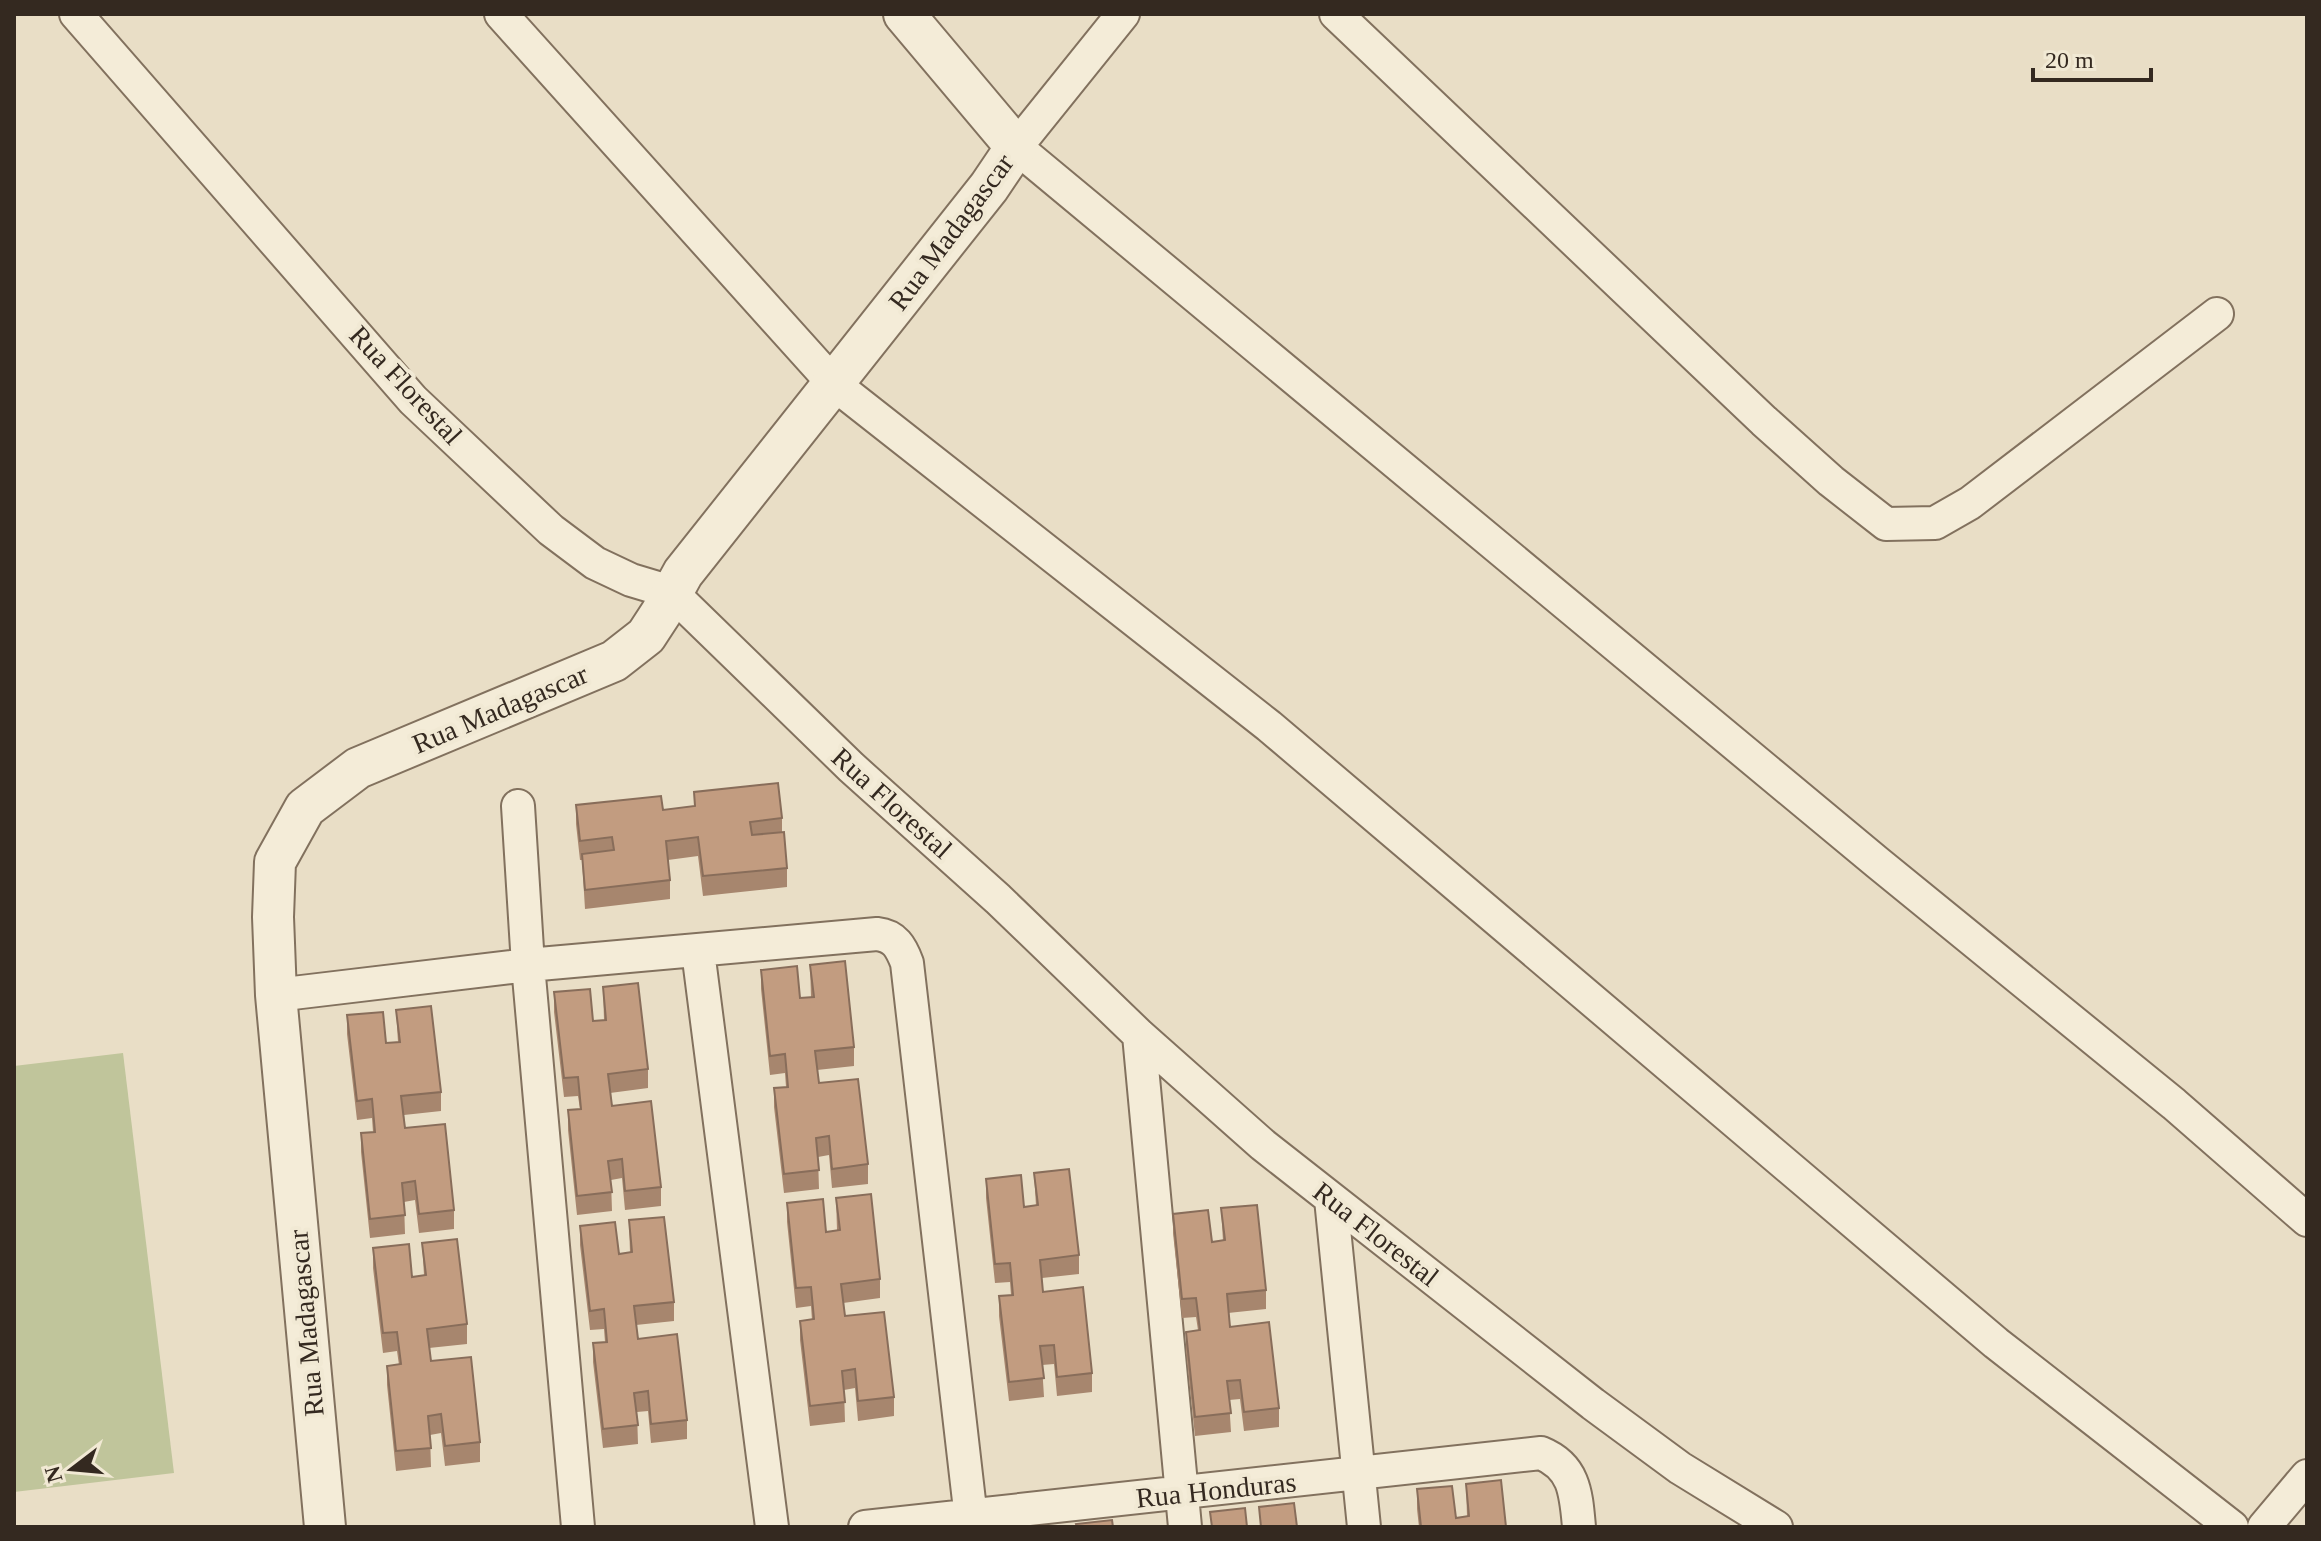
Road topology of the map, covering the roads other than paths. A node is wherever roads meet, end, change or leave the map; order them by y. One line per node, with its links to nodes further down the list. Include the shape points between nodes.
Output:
1 (76, 14): 9 (street, Rua Florestal, via 413,400 551,530 595,563)
2 (501, 14): 8 (street)
3 (904, 14): 6 (street)
4 (1123, 14): 6 (street, Rua Madagascar)
5 (1336, 14): 7 (street, via 1764,421 1886,524 1935,523 1970,503)
6 (1016, 147): 8 (street, Rua Madagascar); 16 (street, via 2163,1095)
7 (2217, 314)
8 (834, 384): 9 (street, Rua Madagascar); 29 (street, via 1269,726 1996,1343)
9 (671, 592): 13 (street, Rua Madagascar, via 646,636 614,661 358,768 305,808 275,862); 14 (street, Rua Florestal)
10 (518, 806): 12 (street)
11 (698, 951): 12 (street); 20 (street, via 877,934 889,935 902,950); 23 (street)
12 (528, 965): 13 (street); 22 (street)
13 (276, 995): 21 (street, Rua Madagascar)
14 (1139, 1035): 15 (street, Rua Florestal); 19 (street)
15 (1331, 1199): 17 (street); 28 (street, Rua Florestal, via 1605,1414)
16 (2307, 1220)
17 (1359, 1474): 19 (street, Rua Honduras); 26 (street); 27 (street, Rua Honduras, via 1541,1453 1563,1467 1576,1498)
18 (2307, 1476): 30 (street)
19 (1183, 1494): 20 (street, Rua Honduras); 25 (street)
20 (971, 1521): 24 (street, Rua Honduras)
21 (325, 1527)
22 (578, 1527)
23 (772, 1527)
24 (865, 1527)
25 (1185, 1527)
26 (1364, 1527)
27 (1579, 1527)
28 (1776, 1527)
29 (2232, 1527)
30 (2264, 1527)

